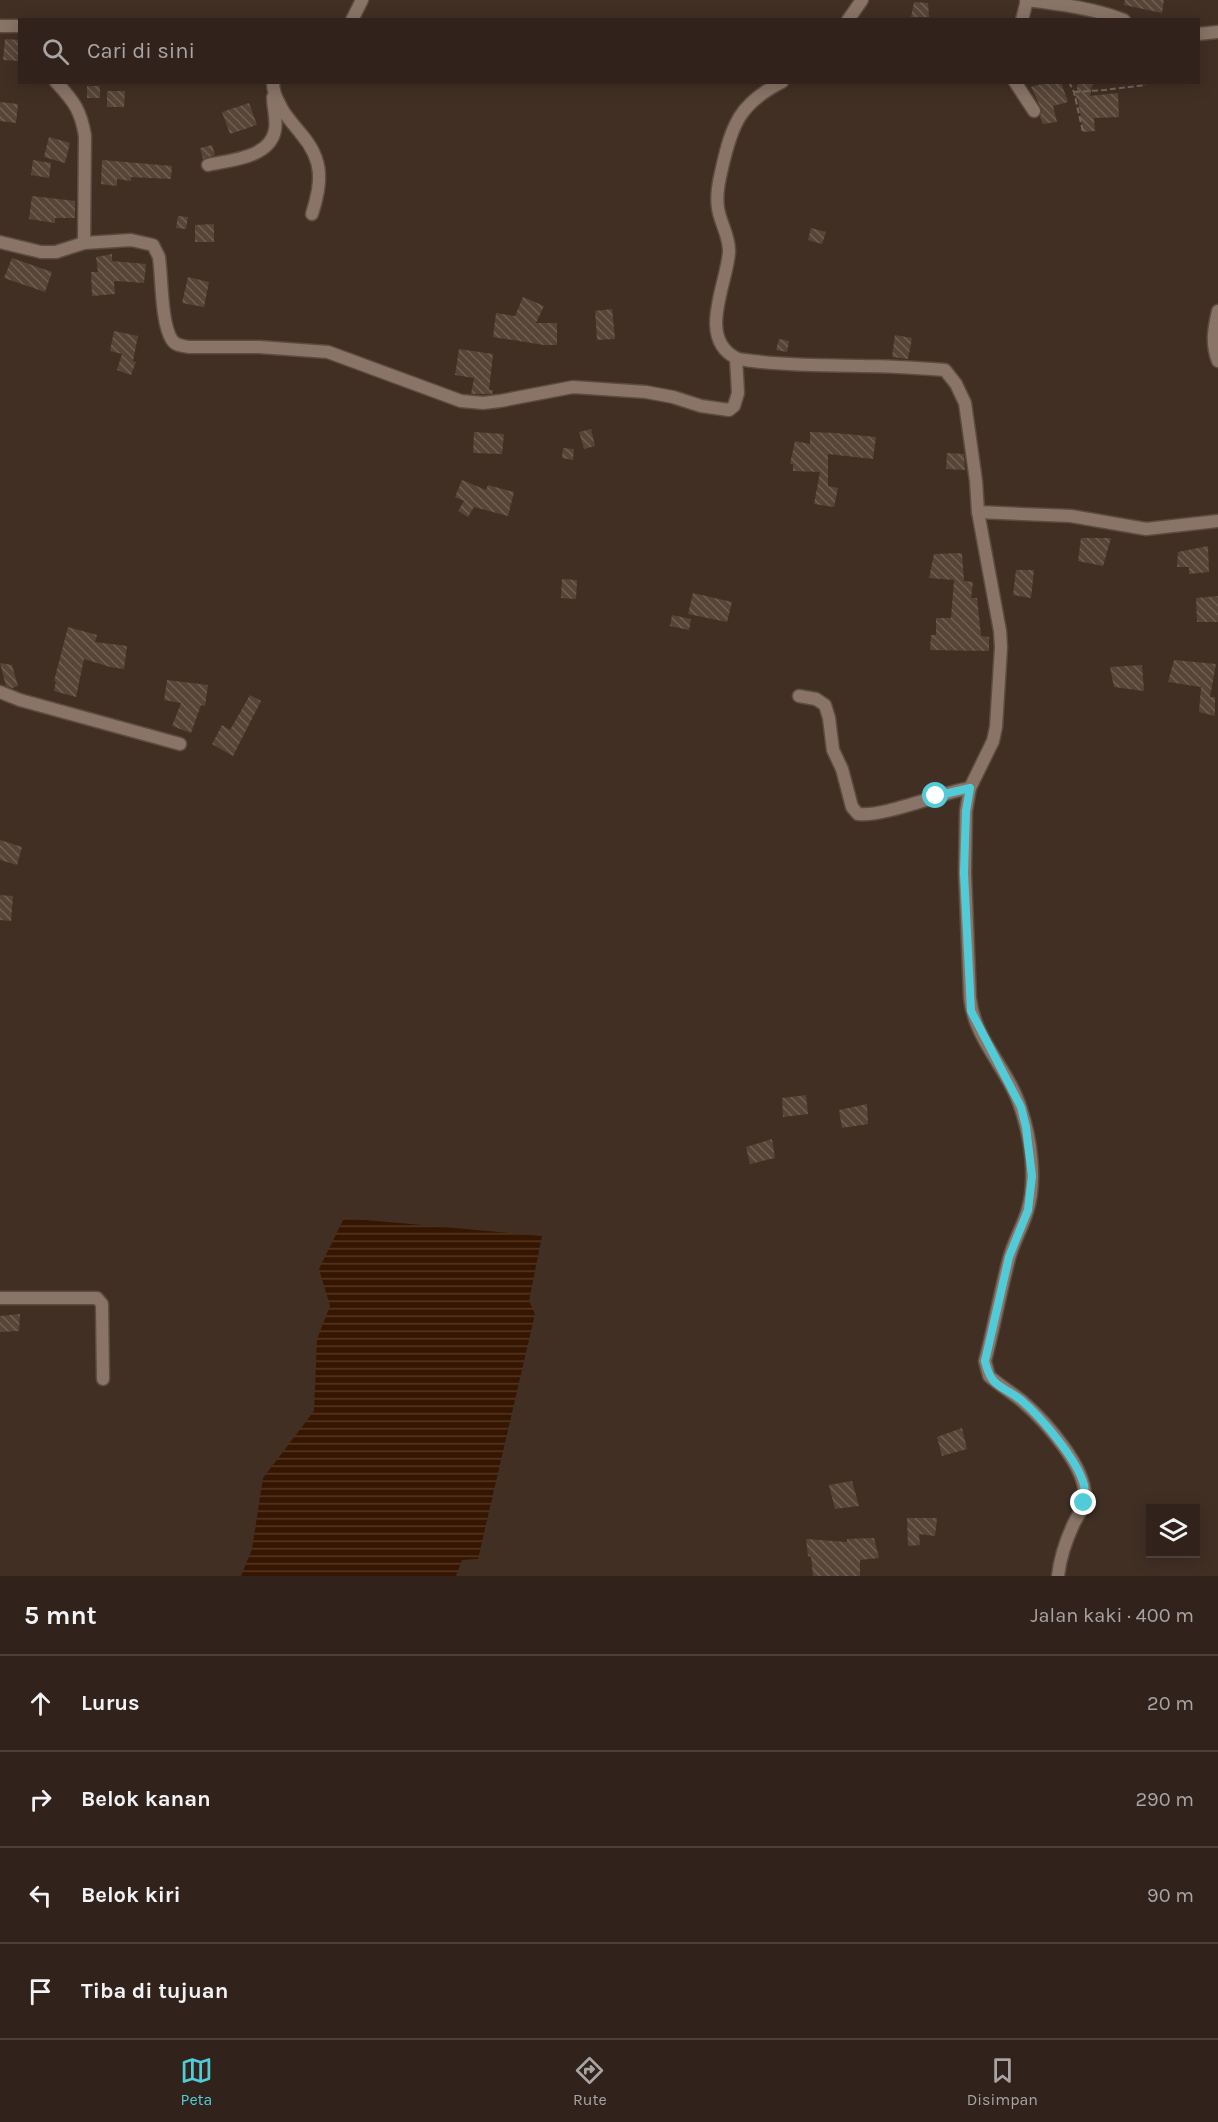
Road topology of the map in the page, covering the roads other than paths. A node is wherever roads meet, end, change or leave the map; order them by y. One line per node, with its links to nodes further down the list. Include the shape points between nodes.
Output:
1 (362, 0): 4 (street)
2 (862, 0): 5 (street)
3 (1027, 0): 6 (street); 7 (street, via 1104,12)
4 (353, 18)
5 (849, 18)
6 (1022, 18)
7 (1119, 18)
8 (0, 26): 9 (street)
9 (18, 26)
10 (1218, 32): 11 (street)
11 (1200, 34)
12 (58, 84): 20 (street, via 82,120 85,136)
13 (778, 84): 22 (street, via 738,117 718,185 718,211 729,252 716,325 721,345)
14 (1016, 84): 16 (street)
15 (273, 88): 17 (street, via 273,138 251,155); 18 (street, via 289,122 309,144 318,163 319,193)
16 (1034, 111)
17 (208, 165)
18 (312, 214)
19 (0, 242): 20 (street, via 41,252)
20 (84, 243): 22 (street, via 131,240 153,245 159,257 165,317 173,342 178,345 328,352 461,401 500,401 573,387 646,392 729,410 738,393)
21 (1218, 311): 23 (street, via 1213,347)
22 (736, 358): 24 (street, via 785,365 945,370 965,403)
23 (1218, 361)
24 (978, 512): 25 (street, via 1071,516 1146,529); 29 (street, via 1001,647 993,741)
25 (1218, 521)
26 (0, 692): 28 (street)
27 (799, 696): 29 (street, via 816,699 826,708 833,750 852,807 858,813 886,810)
28 (180, 744)
29 (970, 788): 32 (street, via 964,873 971,1011 1021,1107 1032,1176 1028,1210 1009,1257 985,1361 989,1376 1021,1400 1048,1428 1079,1471 1085,1487 1084,1503)
30 (0, 1298): 31 (street, via 97,1298 102,1304)
31 (103, 1379)
32 (1058, 1576)

